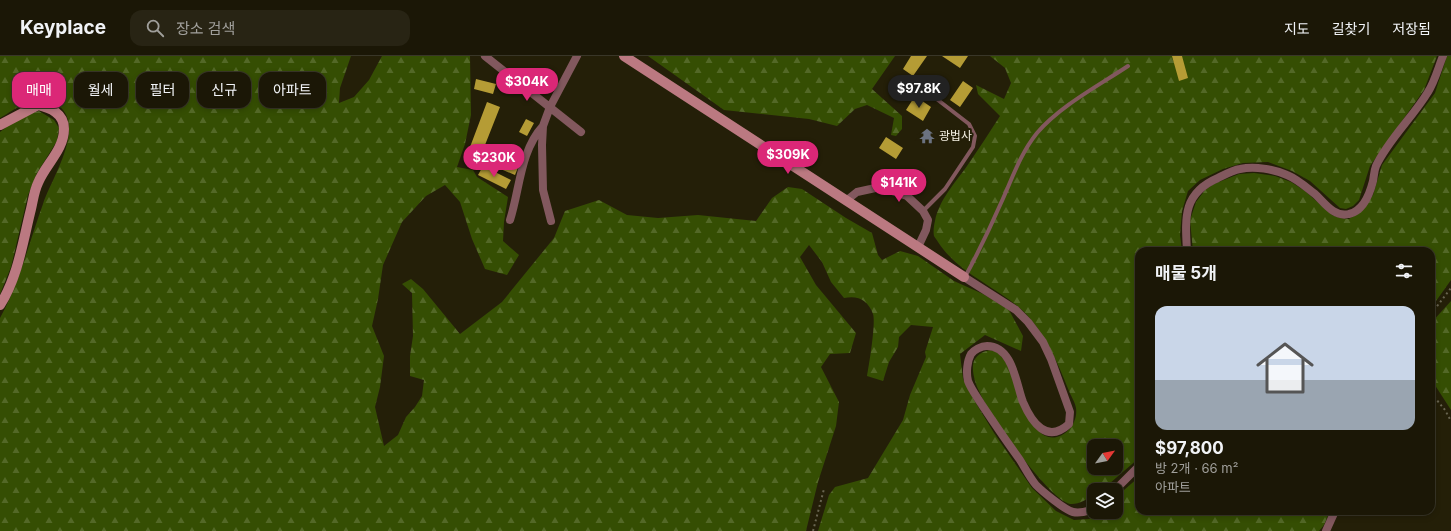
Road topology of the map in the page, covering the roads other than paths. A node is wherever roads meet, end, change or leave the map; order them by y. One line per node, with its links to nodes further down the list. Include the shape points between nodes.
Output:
1 (485, 56): 7 (street)
2 (577, 56): 7 (street)
3 (624, 56): 11 (street)
4 (1443, 56): 16 (street, via 1429,92 1375,167 1368,196 1355,212 1342,215 1332,210 1288,175 1259,168 1239,169 1206,183 1190,199 1187,213)
5 (1128, 66): 17 (lane, via 1055,116 1029,143 977,255)
6 (925, 90): 12 (lane, via 969,124 975,136 973,147 945,189)
7 (550, 107): 9 (street); 10 (street)
8 (0, 125): 18 (street, via 38,105 55,110 64,128 63,141 37,183 16,266)
9 (543, 126): 13 (street, via 536,134 525,159); 14 (street, via 543,190)
10 (581, 132)
11 (847, 200): 12 (street, via 857,192 880,187 907,196); 15 (street)
12 (924, 210): 15 (street, via 928,220)
13 (510, 220)
14 (551, 221)
15 (918, 247): 17 (street)
16 (1187, 247)
17 (964, 277): 21 (street, via 1016,310 1043,342 1070,412 1069,424 1057,432 1049,433 1040,428 1023,401 1015,374 1006,356 994,346 983,346 972,352 969,359 968,381 974,393 1036,485 1073,512)
18 (0, 305)
19 (1135, 470): 20 (street)
20 (1122, 483)
21 (1087, 511)
22 (1333, 515): 23 (street)
23 (1326, 531)

